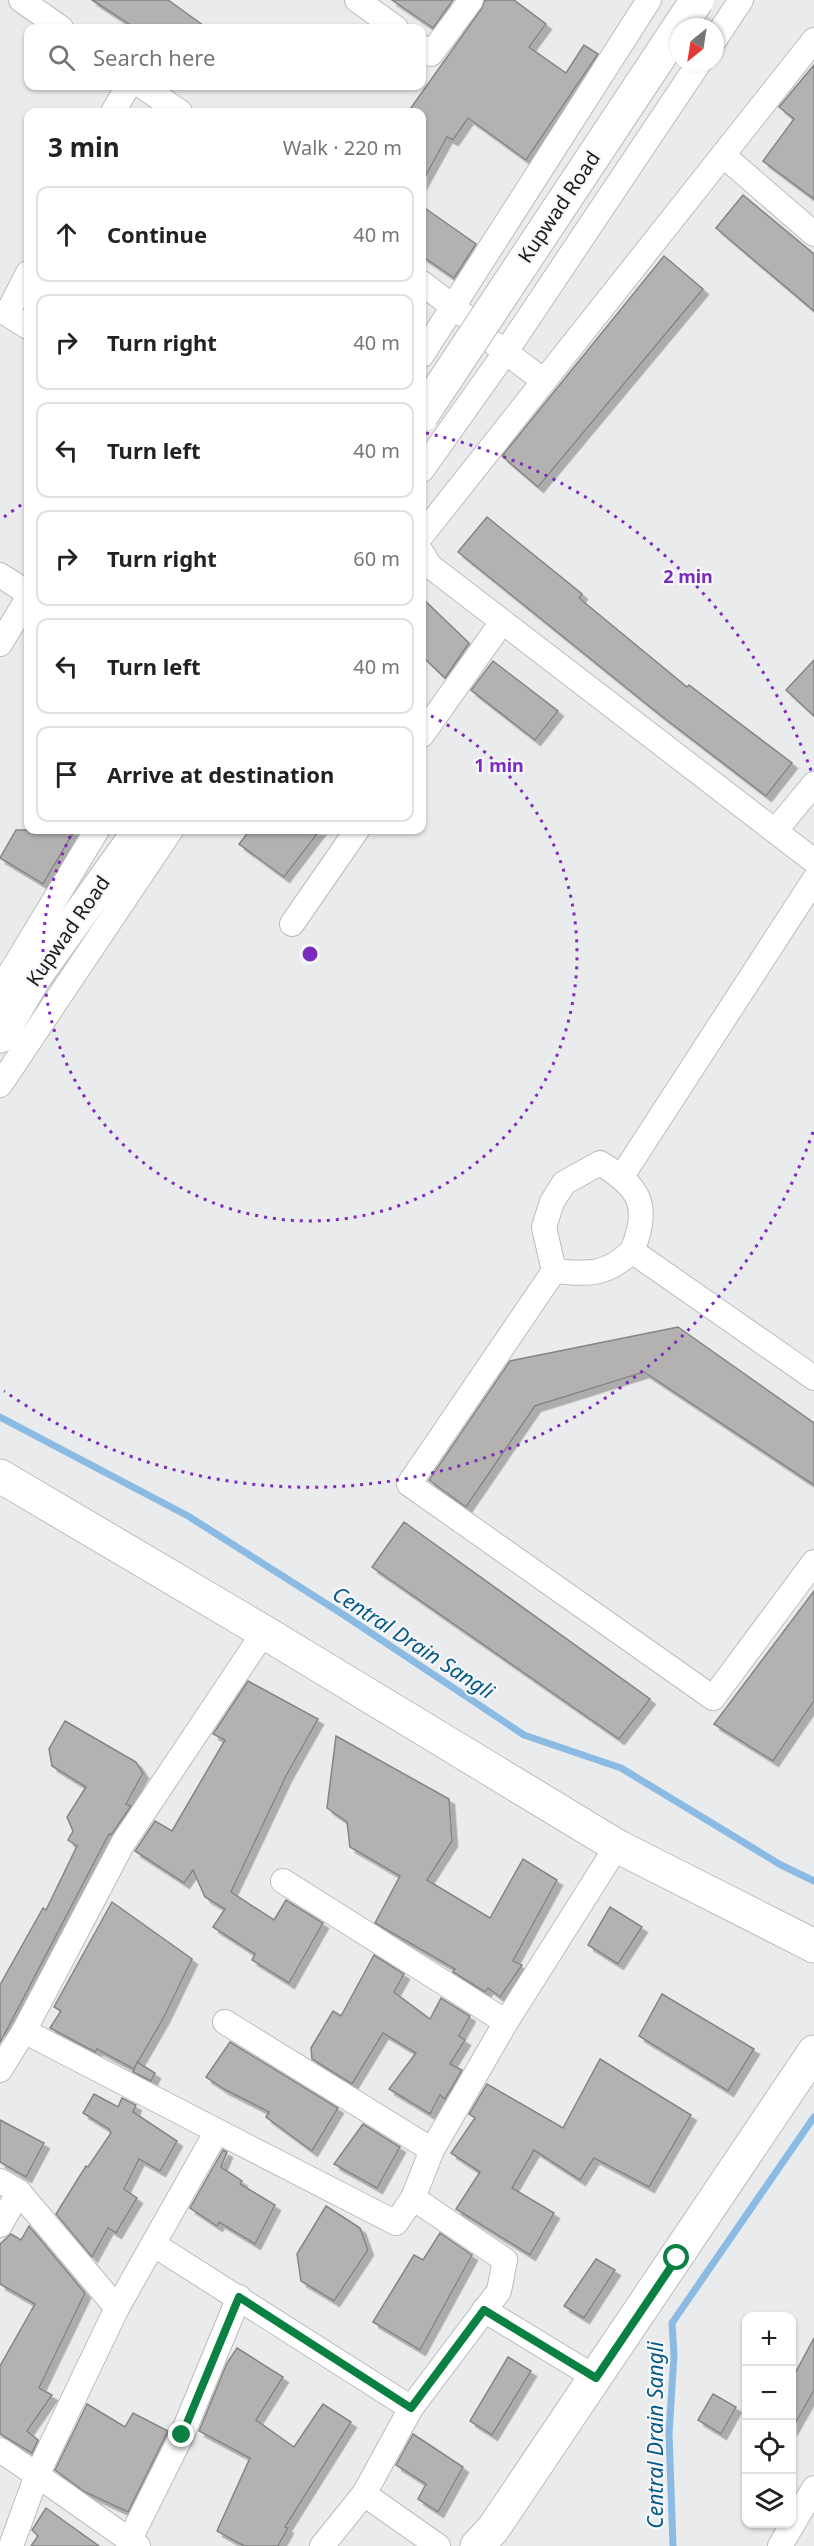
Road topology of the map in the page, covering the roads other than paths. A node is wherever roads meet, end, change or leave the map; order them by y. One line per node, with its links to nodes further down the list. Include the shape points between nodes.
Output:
1 (21, 0): 7 (street)
2 (357, 0): 8 (street)
3 (471, 0): 11 (street, via 431,54)
4 (649, 0): 21 (street)
5 (697, 0): 26 (main road, Kupwad Road, bridge)
6 (741, 0): 9 (street)
7 (56, 16)
8 (390, 24)
9 (724, 26)
10 (814, 40): 17 (street)
11 (426, 50)
12 (693, 72): 24 (street)
13 (126, 90): 15 (street)
14 (148, 90): 16 (street)
15 (116, 108)
16 (174, 108)
17 (724, 156): 18 (street); 25 (street)
18 (814, 234)
19 (24, 281): 22 (street, via 7,314)
20 (426, 286): 21 (street)
21 (454, 306): 23 (street); 24 (street)
22 (24, 325)
23 (426, 349)
24 (505, 353): 25 (street); 27 (street)
25 (544, 381): 28 (street)
26 (426, 409)
27 (426, 464)
28 (426, 530)
29 (426, 560): 33 (street)
30 (0, 575): 31 (street)
31 (24, 590)
32 (24, 605): 34 (street)
33 (502, 622): 35 (street); 37 (street)
34 (0, 644)
35 (426, 729)
36 (814, 784): 37 (street)
37 (775, 831): 42 (street)
38 (95, 834): 45 (street)
39 (137, 834): 46 (main road, Kupwad Road, via 34,978)
40 (168, 834): 47 (street)
41 (354, 834): 44 (street)
42 (814, 861)
43 (814, 880): 48 (street)
44 (292, 924)
45 (0, 990)
46 (0, 1036)
47 (0, 1085)
48 (622, 1176): 49 (street, via 638,1196 643,1226); 50 (street, via 600,1163 564,1183 552,1202 544,1227)
49 (632, 1251): 50 (street, via 618,1264 592,1274); 51 (street)
50 (554, 1271): 53 (street, via 409,1484 713,1698)
51 (814, 1378)
52 (0, 1476): 54 (main road)
53 (814, 1562)
54 (264, 1632): 55 (main road); 60 (street, via 123,1843)
55 (617, 1846): 57 (main road); 59 (street)
56 (283, 1881): 59 (street)
57 (814, 1946)
58 (225, 2022): 64 (street)
59 (506, 2022): 64 (street)
60 (24, 2031): 62 (street); 63 (street)
61 (814, 2052): 72 (main road)
62 (0, 2070)
63 (216, 2131): 66 (street, via 396,2223); 68 (street)
64 (432, 2150): 66 (street)
65 (9, 2187): 67 (street); 70 (street)
66 (413, 2198): 71 (street, via 505,2260 499,2291)
67 (0, 2225)
68 (153, 2244): 69 (street); 70 (street)
69 (239, 2297): 73 (street); 78 (street)
70 (117, 2308): 75 (street)
71 (484, 2310): 72 (street); 73 (street)
72 (596, 2378): 82 (main road, via 493,2529)
73 (411, 2408): 77 (street)
74 (0, 2450): 75 (street)
75 (37, 2475): 78 (street); 79 (street)
76 (814, 2488): 83 (street)
77 (364, 2494): 80 (street); 81 (street)
78 (134, 2543)
79 (11, 2546)
80 (322, 2546)
81 (438, 2546)
82 (477, 2546)
83 (780, 2546)

